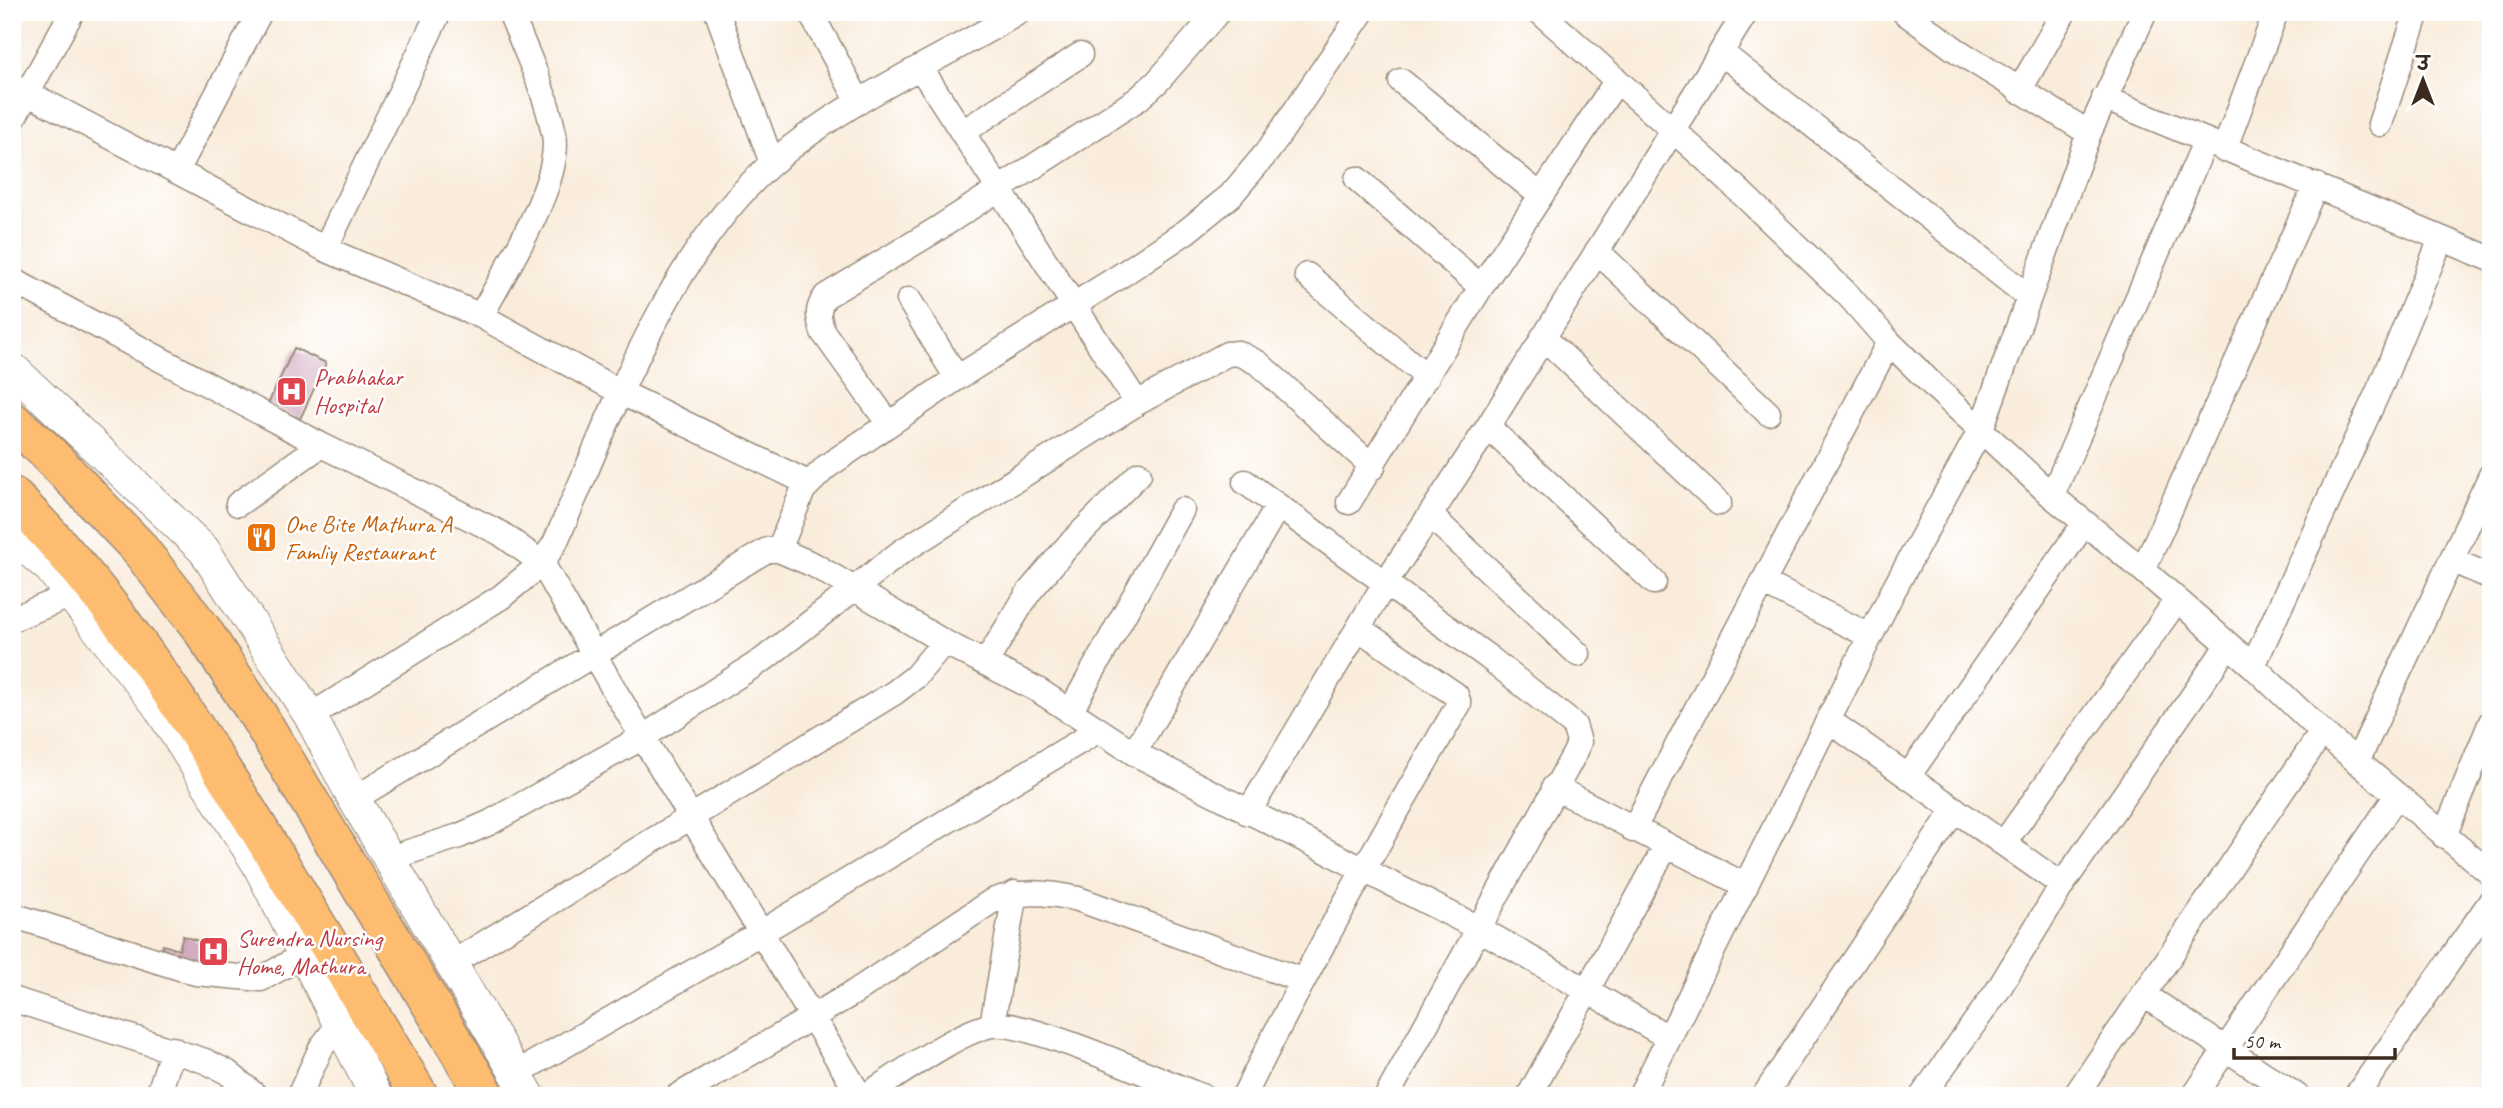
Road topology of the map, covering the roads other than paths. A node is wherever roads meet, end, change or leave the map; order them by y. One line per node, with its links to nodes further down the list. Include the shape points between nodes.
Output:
1 (72, 12): 22 (street)
2 (260, 12): 33 (street)
3 (439, 12): 39 (street)
4 (510, 12): 48 (street, via 555,136 553,166 545,192)
5 (717, 12): 32 (street)
6 (810, 12): 25 (street)
7 (1019, 12): 19 (street)
8 (1218, 12): 36 (street, via 1138,99)
9 (1362, 12): 47 (street, via 1268,151 1231,195 1187,231)
10 (1540, 12): 20 (street)
11 (1745, 12): 17 (street)
12 (2064, 12): 23 (street)
13 (2145, 12): 24 (street)
14 (2276, 12): 31 (street)
15 (2417, 12): 27 (street)
16 (1908, 13): 23 (street)
17 (1722, 53): 28 (street); 45 (street)
18 (1080, 55): 29 (street)
19 (920, 67): 25 (street); 29 (street)
20 (1617, 80): 28 (street); 37 (street)
21 (1401, 82): 37 (street)
22 (19, 89): 26 (street); 33 (street)
23 (2019, 91): 30 (street)
24 (2104, 98): 30 (street); 31 (street)
25 (859, 102): 32 (street)
26 (12, 121)
27 (2380, 124)
28 (1673, 129): 40 (street); 50 (street, via 1848,295)
29 (963, 132): 36 (street)
30 (2089, 133): 45 (street)
31 (2215, 146): 35 (street); 68 (street)
32 (772, 163): 54 (street, via 716,221 694,254)
33 (177, 171): 39 (street)
34 (1357, 179): 44 (street)
35 (2316, 185): 38 (street); 80 (street)
36 (999, 188): 47 (street); 58 (street, via 837,287 819,305 823,332)
37 (1541, 196): 44 (street)
38 (2441, 239): 41 (street); 96 (street, via 2382,383)
39 (325, 249): 48 (street)
40 (1597, 251): 49 (street); 56 (street)
41 (2491, 259)
42 (1307, 275): 52 (street)
43 (12, 281): 61 (street)
44 (1481, 287): 52 (street)
45 (2029, 297): 60 (street)
46 (909, 300): 53 (street)
47 (1075, 306): 53 (street); 55 (street)
48 (481, 316): 54 (street)
49 (1543, 337): 59 (street); 70 (street)
50 (1889, 342): 60 (street); 83 (street)
51 (12, 368): 98 (street, via 204,550)
52 (1427, 377): 62 (street)
53 (957, 378): 58 (street)
54 (622, 393): 66 (street); 79 (street)
55 (1137, 403): 62 (street, via 1211,361 1238,353 1258,363); 85 (street, via 948,521)
56 (1768, 413)
57 (12, 421): 139 (highway, via 137,546 201,628)
58 (889, 424): 66 (street)
59 (1488, 427): 74 (street); 82 (street)
60 (1981, 429): 68 (street); 90 (street)
61 (321, 445): 71 (street); 79 (street, via 500,533)
62 (1373, 467): 69 (street)
63 (1139, 474): 95 (street, via 1036,584)
64 (2491, 475): 78 (street)
65 (1245, 482): 72 (street)
66 (808, 483): 77 (street)
67 (12, 496): 144 (highway, via 46,529 128,628 203,737)
68 (2053, 496): 75 (street)
69 (1349, 502)
70 (1719, 503)
71 (238, 504)
72 (1278, 506): 84 (street); 104 (street)
73 (1182, 510): 97 (street)
74 (1431, 516): 84 (street); 94 (street)
75 (2084, 524): 80 (street); 106 (street)
76 (12, 536): 86 (street, via 50,568)
77 (779, 550): 85 (street); 93 (street, via 767,550)
78 (2453, 561): 81 (street); 105 (street)
79 (542, 563): 93 (street); 98 (street, via 501,597)
80 (2143, 570): 87 (street)
81 (2491, 577)
82 (1654, 582)
83 (1764, 583): 90 (street); 113 (street)
84 (1384, 585): 89 (street); 107 (street, via 1488,657 1574,725 1580,742)
85 (853, 589): 91 (street); 103 (street, via 764,659)
86 (72, 595): 88 (street); 127 (street, via 157,704 258,864)
87 (2177, 600): 92 (street); 115 (street)
88 (12, 619)
89 (1359, 628): 111 (street); 118 (street, via 1456,695 1458,704)
90 (1870, 636): 99 (street)
91 (944, 642): 95 (street); 112 (street, via 915,677 894,693)
92 (2228, 645): 96 (street); 120 (street)
93 (593, 654): 103 (street); 109 (street)
94 (1578, 654)
95 (986, 663): 97 (street)
96 (2253, 666): 102 (street)
97 (1070, 712): 101 (street)
98 (310, 716): 109 (street)
99 (1828, 720): 106 (street); 121 (street)
100 (2491, 722): 114 (street)
101 (1099, 730): 104 (street); 126 (street)
102 (2322, 732): 105 (street); 131 (street)
103 (643, 737): 112 (street); 117 (street, via 508,813 459,836)
104 (1134, 753): 111 (street)
105 (2357, 761): 108 (street)
106 (1909, 775): 110 (street)
107 (1555, 787): 113 (street); 125 (street)
108 (2397, 795): 114 (street); 138 (street)
109 (354, 799): 117 (street)
110 (1955, 809): 115 (street); 153 (street)
111 (1248, 813): 118 (street)
112 (694, 818): 126 (street); 128 (street)
113 (1633, 830): 116 (street)
114 (2444, 836): 119 (street)
115 (2004, 844): 120 (street)
116 (1666, 846): 121 (street); 130 (street)
117 (390, 858): 128 (street)
118 (1362, 868): 125 (street); 129 (street)
119 (2491, 874)
120 (2062, 885): 154 (street, via 1998,990)
121 (1746, 886): 136 (street)
122 (1015, 893): 129 (street, via 1044,891 1078,899); 133 (street, via 968,916); 135 (street)
123 (2491, 901): 158 (street)
124 (12, 915): 127 (street, via 196,973 261,979)
125 (1478, 928): 130 (street); 150 (street)
126 (762, 932): 133 (street); 139 (street)
127 (304, 955): 134 (street)
128 (452, 963): 139 (street)
129 (1301, 981): 149 (street)
130 (1587, 988): 136 (street); 151 (street)
131 (2143, 994): 138 (street); 155 (street)
132 (12, 999): 137 (street)
133 (811, 1018): 145 (street); 146 (street)
134 (339, 1024): 142 (street, via 321,1048); 143 (street)
135 (992, 1025): 147 (street); 148 (street, via 1033,1031)
136 (1668, 1037): 152 (street)
137 (173, 1049): 140 (street); 141 (street, via 227,1072)
138 (2226, 1049): 156 (street); 157 (street)
139 (510, 1088)
140 (158, 1096)
141 (256, 1096)
142 (299, 1096)
143 (376, 1096)
144 (419, 1096)
145 (678, 1096)
146 (859, 1096)
147 (865, 1096)
148 (1201, 1096)
149 (1244, 1096)
150 (1387, 1096)
151 (1529, 1096)
152 (1640, 1096)
153 (1764, 1096)
154 (1922, 1096)
155 (2075, 1096)
156 (2193, 1096)
157 (2297, 1096)
158 (2356, 1096)

